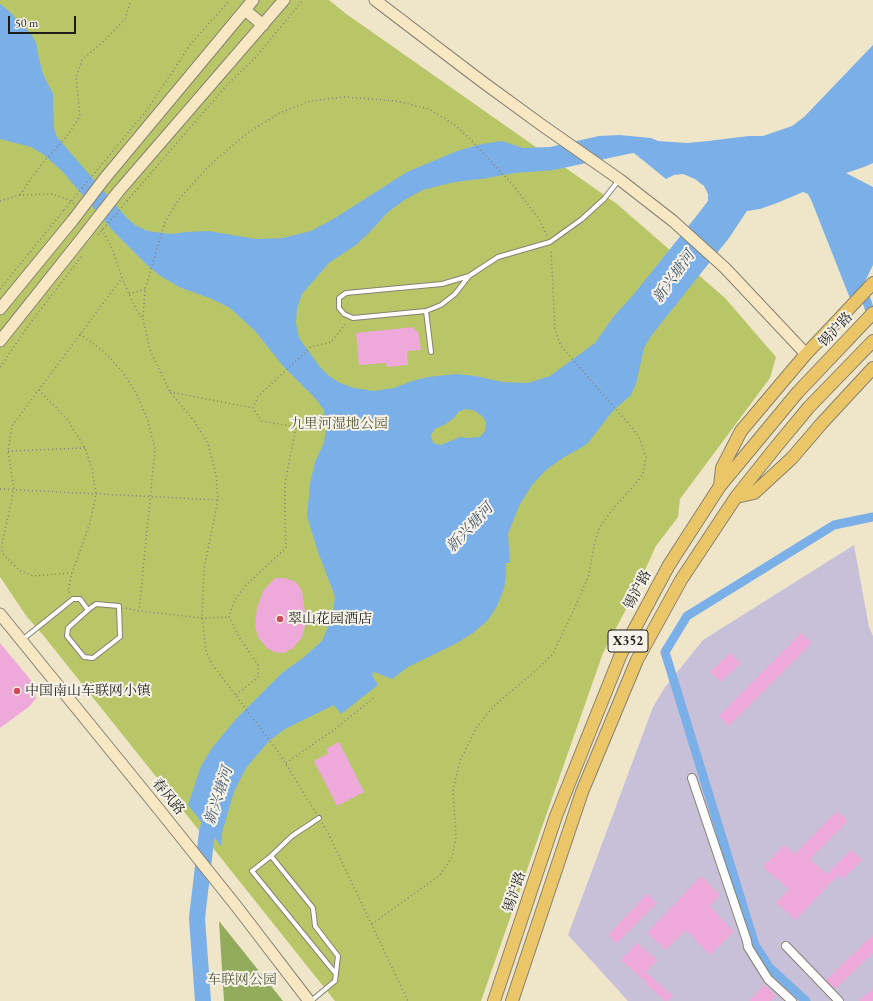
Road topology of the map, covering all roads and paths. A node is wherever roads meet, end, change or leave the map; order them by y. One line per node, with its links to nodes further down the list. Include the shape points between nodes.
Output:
1 (132, 0): 11 (path, via 125,19 82,60 76,77 80,116)
2 (230, 0): 9 (path, via 190,45)
3 (253, 0): 7 (main road)
4 (284, 0): 8 (main road)
5 (303, 0): 12 (path, bridge)
6 (375, 0): 10 (main road, via 480,80)
7 (245, 10): 8 (main road); 9 (main road)
8 (263, 25): 26 (main road, bridge, via 118,192)
9 (101, 174): 18 (path, bridge, via 64,210); 21 (main road, bridge, via 73,220)
10 (619, 179): 13 (lane, via 604,199); 29 (main road, via 673,221 725,268)
11 (20, 195)
12 (98, 235)
13 (550, 242): 15 (lane, via 498,257); 19 (path, via 539,219 512,184 455,125 429,108 396,101 345,98 310,101 280,112 249,132 213,162 178,200 165,222); 59 (path, via 555,330 561,346 639,437 646,457 643,474 600,526 589,575 552,655 494,706 476,728 460,761 453,790 456,837 452,857 440,875)
14 (84, 253): 30 (path)
15 (469, 276): 22 (lane, via 455,294 441,305); 24 (lane, via 442,284 346,293 339,298 339,308)
16 (122, 278): 25 (path)
17 (873, 283): 29 (main road)
18 (0, 289)
19 (145, 289): 20 (path); 33 (path, via 143,319 150,350)
20 (128, 294)
21 (0, 309)
22 (426, 311): 24 (lane); 28 (lane)
23 (873, 313): 37 (main road, 锡沪路 / X352, via 798,392)
24 (353, 318): 34 (path, via 331,342 311,347 272,382 258,396)
25 (80, 334): 32 (path); 41 (path, via 103,351 122,371 136,393 147,418 155,449)
26 (0, 341)
27 (873, 341): 42 (main road, X352, via 810,407)
28 (431, 352)
29 (806, 354): 37 (main road, via 741,431 722,468)
30 (0, 367)
31 (873, 368): 42 (main road, via 792,458 754,493)
32 (39, 390): 35 (path, via 67,418); 36 (path, via 12,426)
33 (170, 392): 34 (path); 43 (path, via 194,420 208,443 216,475)
34 (254, 408): 50 (path, via 262,421 296,427 285,483 286,548 247,584 234,601)
35 (85, 448): 36 (path); 40 (path)
36 (8, 451): 39 (path)
37 (720, 486): 64 (main road, 锡沪路 / X352, via 669,565 621,654 556,816)
38 (0, 489): 39 (path)
39 (14, 489): 40 (path); 44 (path, via 2,553 19,570 33,576)
40 (96, 494): 41 (path); 44 (path, via 90,523)
41 (150, 496): 43 (path); 48 (path)
42 (736, 497): 65 (main road, X352, via 681,580 637,660 582,792)
43 (218, 500): 51 (path, via 204,569)
44 (72, 573): 45 (path, via 68,591)
45 (73, 599): 47 (lane, via 80,599); 52 (lane)
46 (119, 606): 47 (lane, via 96,604); 47 (lane, via 120,637 93,658 84,657 67,636 68,628); 48 (path)
47 (88, 610)
48 (139, 611): 51 (path)
49 (0, 614): 52 (main road, 春风路)
50 (229, 617): 51 (path); 53 (path, via 239,638 258,665 258,677)
51 (202, 618): 53 (path, via 206,650 212,664)
52 (21, 640): 62 (main road, 春风路)
53 (236, 695): 55 (path)
54 (375, 697): 55 (path)
55 (286, 763): 57 (path)
56 (692, 778): 66 (street, via 748,947 768,979)
57 (319, 818): 58 (lane, via 292,836); 59 (path)
58 (271, 856): 61 (lane, via 313,908 316,926 338,956); 61 (lane, via 252,871)
59 (372, 924): 63 (path)
60 (786, 946): 67 (street)
61 (336, 974): 62 (lane, via 335,981)
62 (310, 1001)
63 (408, 1001)
64 (494, 1001)
65 (512, 1001)
66 (792, 1001)
67 (839, 1001)

